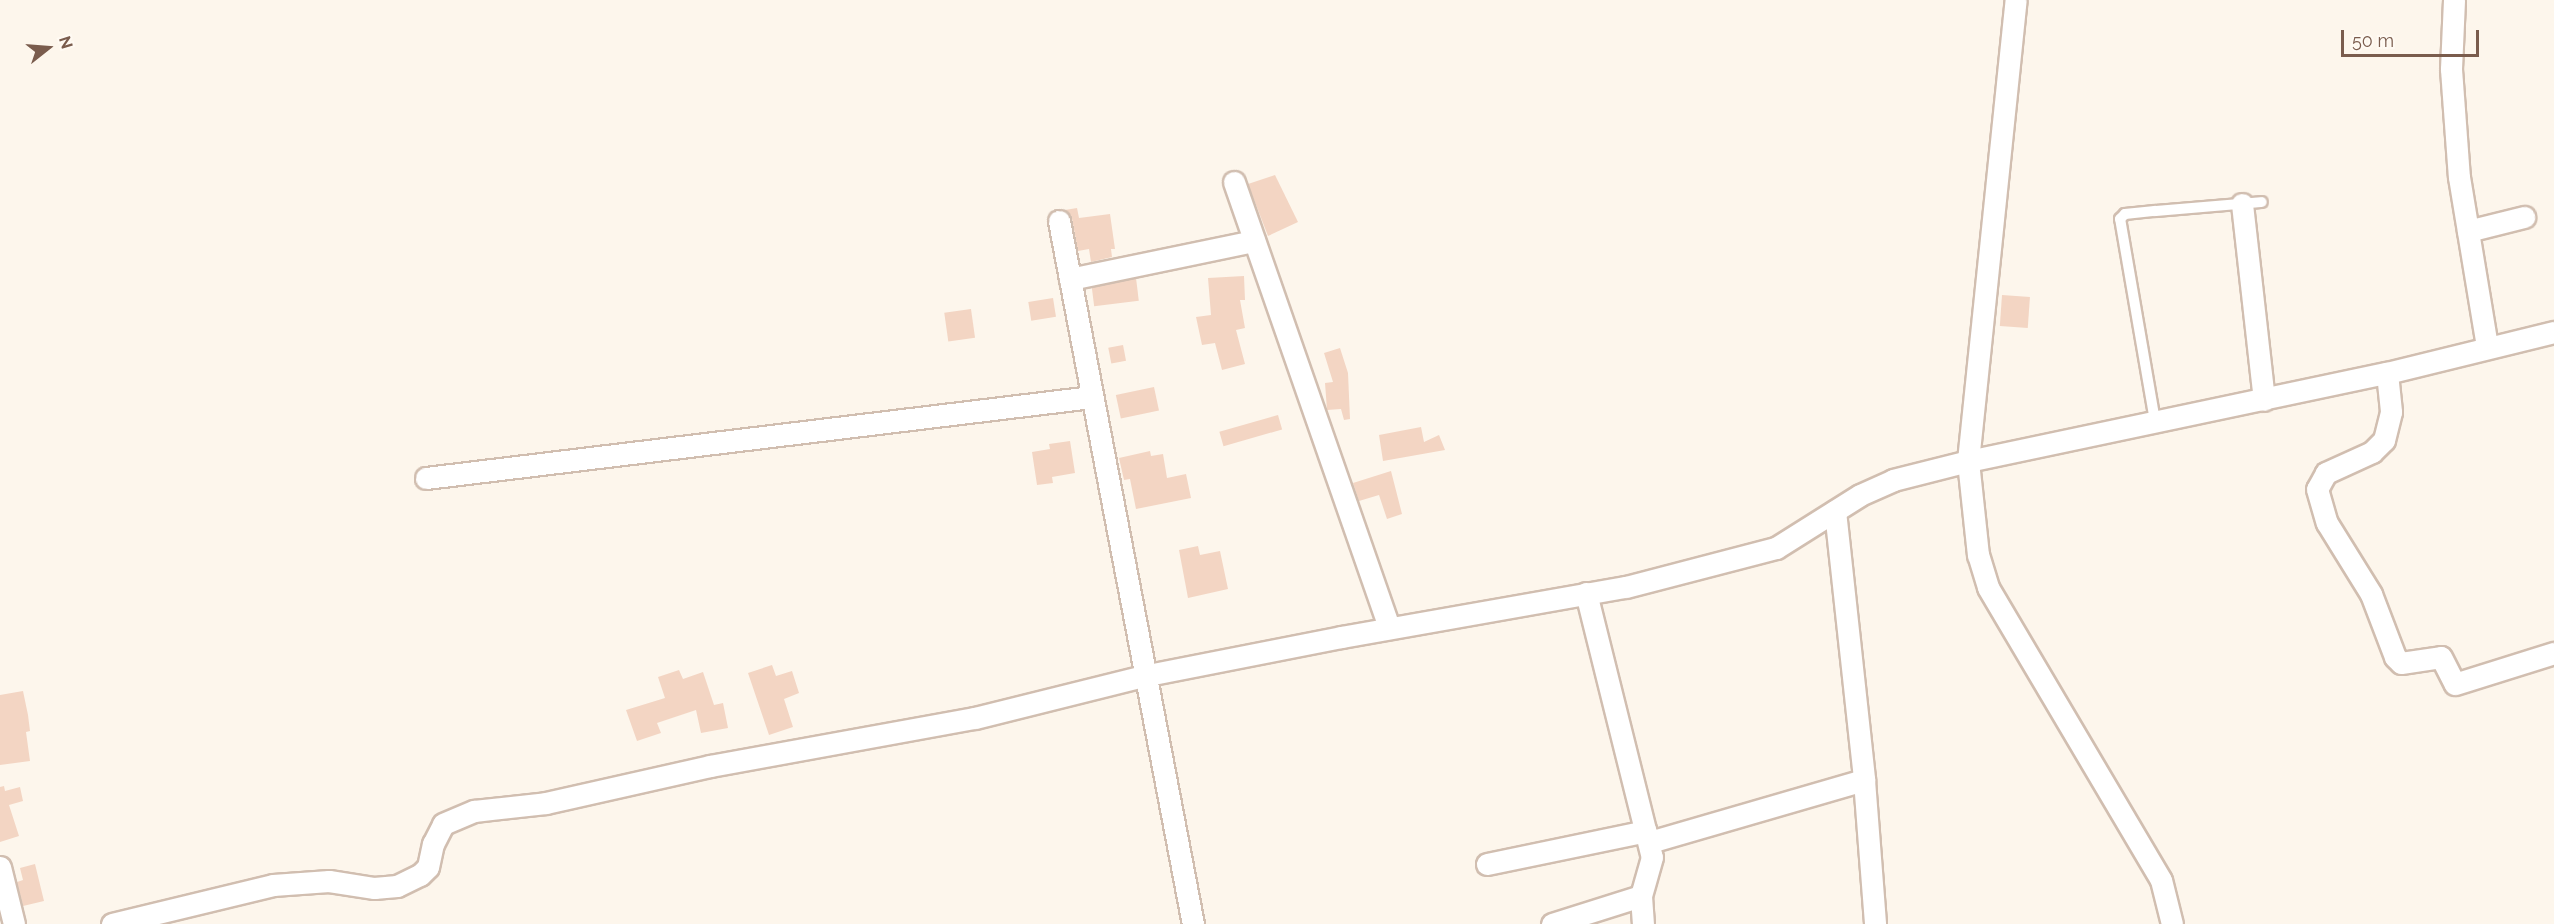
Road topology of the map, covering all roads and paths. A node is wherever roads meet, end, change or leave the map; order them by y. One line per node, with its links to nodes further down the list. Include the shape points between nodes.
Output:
1 (2016, 0): 16 (street)
2 (2454, 0): 7 (street, via 2451,69 2459,177)
3 (1234, 182): 8 (street)
4 (2252, 203): 14 (street); 15 (lane, via 2125,214 2120,219)
5 (2524, 217): 7 (street)
6 (1059, 221): 9 (street)
7 (2468, 231): 11 (street)
8 (1254, 241): 9 (street); 20 (street)
9 (1070, 279): 13 (street)
10 (2554, 332): 11 (street)
11 (2487, 346): 12 (street)
12 (2387, 373): 14 (street); 21 (street, via 2391,412 2384,440 2372,452 2326,473 2317,489 2327,523 2372,594 2395,657 2401,663 2441,657 2455,684)
13 (1091, 397): 17 (street); 22 (street)
14 (2264, 400): 15 (street)
15 (2156, 421): 16 (street)
16 (1968, 461): 18 (street, via 1893,480); 35 (street, via 1978,555 1988,587 2161,880)
17 (426, 478)
18 (1835, 511): 19 (street, via 1776,548); 23 (street)
19 (1586, 593): 20 (street); 24 (street)
20 (1389, 628): 22 (street)
21 (2554, 653)
22 (1148, 675): 28 (street, via 975,718 710,766 546,803 485,808 443,824 428,867 398,886 374,888 329,881 273,885); 31 (street)
23 (1864, 780): 24 (street); 34 (street)
24 (1648, 837): 25 (street); 27 (street, via 1651,864)
25 (1487, 864)
26 (0, 867): 29 (street)
27 (1641, 896): 32 (street); 33 (street)
28 (187, 915): 30 (street)
29 (14, 924)
30 (112, 924)
31 (1193, 924)
32 (1552, 924)
33 (1643, 924)
34 (1875, 924)
35 (2172, 924)

